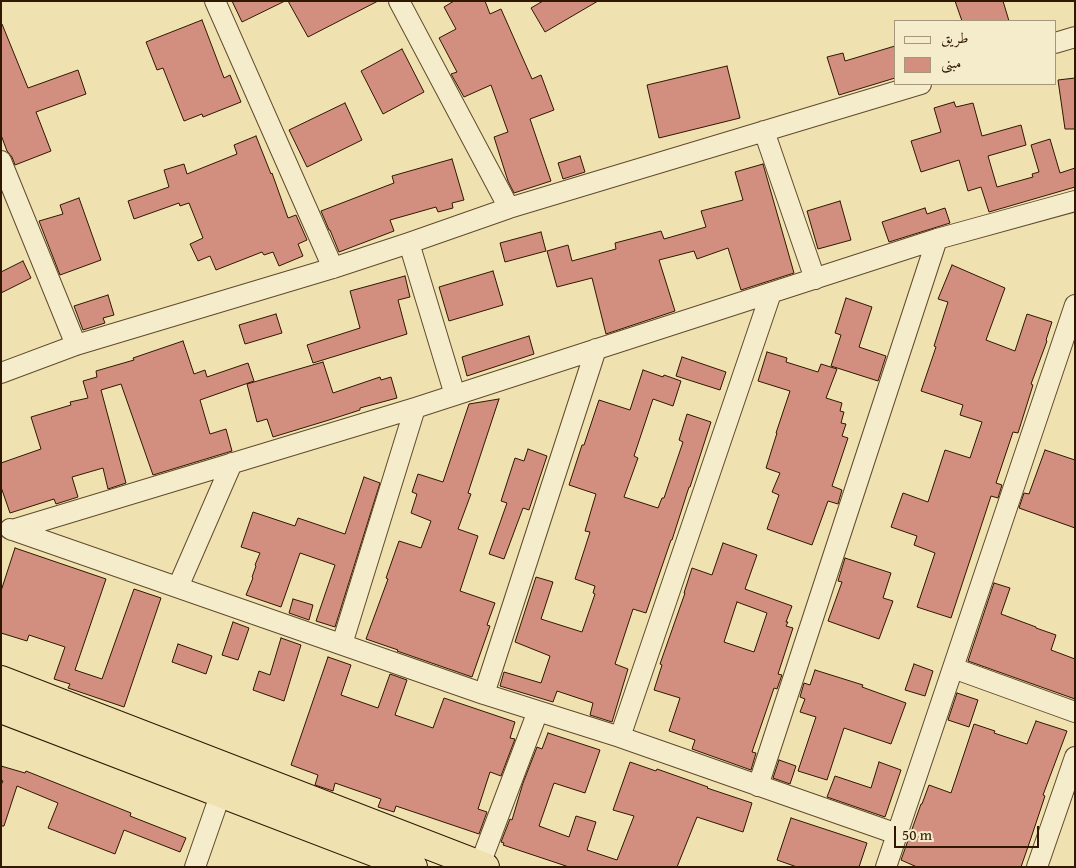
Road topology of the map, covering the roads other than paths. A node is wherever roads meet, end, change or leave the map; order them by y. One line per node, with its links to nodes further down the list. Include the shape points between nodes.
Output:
1 (215, 1): 12 (street)
2 (399, 1): 9 (street)
3 (1075, 37): 4 (street)
4 (1056, 43)
5 (918, 85): 6 (street)
6 (764, 131): 9 (street); 13 (street)
7 (1, 161): 16 (street)
8 (1075, 201): 10 (street)
9 (509, 208): 11 (street)
10 (937, 239): 13 (street); 34 (street)
11 (409, 243): 12 (street); 19 (street)
12 (333, 268): 16 (street)
13 (815, 278): 14 (street)
14 (771, 293): 17 (street); 31 (street)
15 (1074, 312): 25 (street)
16 (76, 345): 18 (street)
17 (596, 349): 19 (street); 27 (street)
18 (1, 373)
19 (455, 395): 20 (street)
20 (415, 408): 21 (street); 24 (street)
21 (232, 463): 22 (street); 23 (street)
22 (7, 528): 23 (street)
23 (178, 587): 24 (street)
24 (342, 644): 27 (street)
25 (953, 668): 30 (street); 35 (street)
26 (1, 680): 33 (highway)
27 (484, 694): 29 (street)
28 (1, 709): 33 (highway)
29 (538, 711): 31 (street); 36 (street)
30 (1075, 712)
31 (620, 737): 34 (street)
32 (1075, 757): 40 (street)
33 (225, 781): 36 (highway); 37 (street); 38 (highway)
34 (758, 786): 35 (street)
35 (897, 834): 39 (street)
36 (481, 866)
37 (195, 867)
38 (413, 867)
39 (886, 867)
40 (1037, 867)

